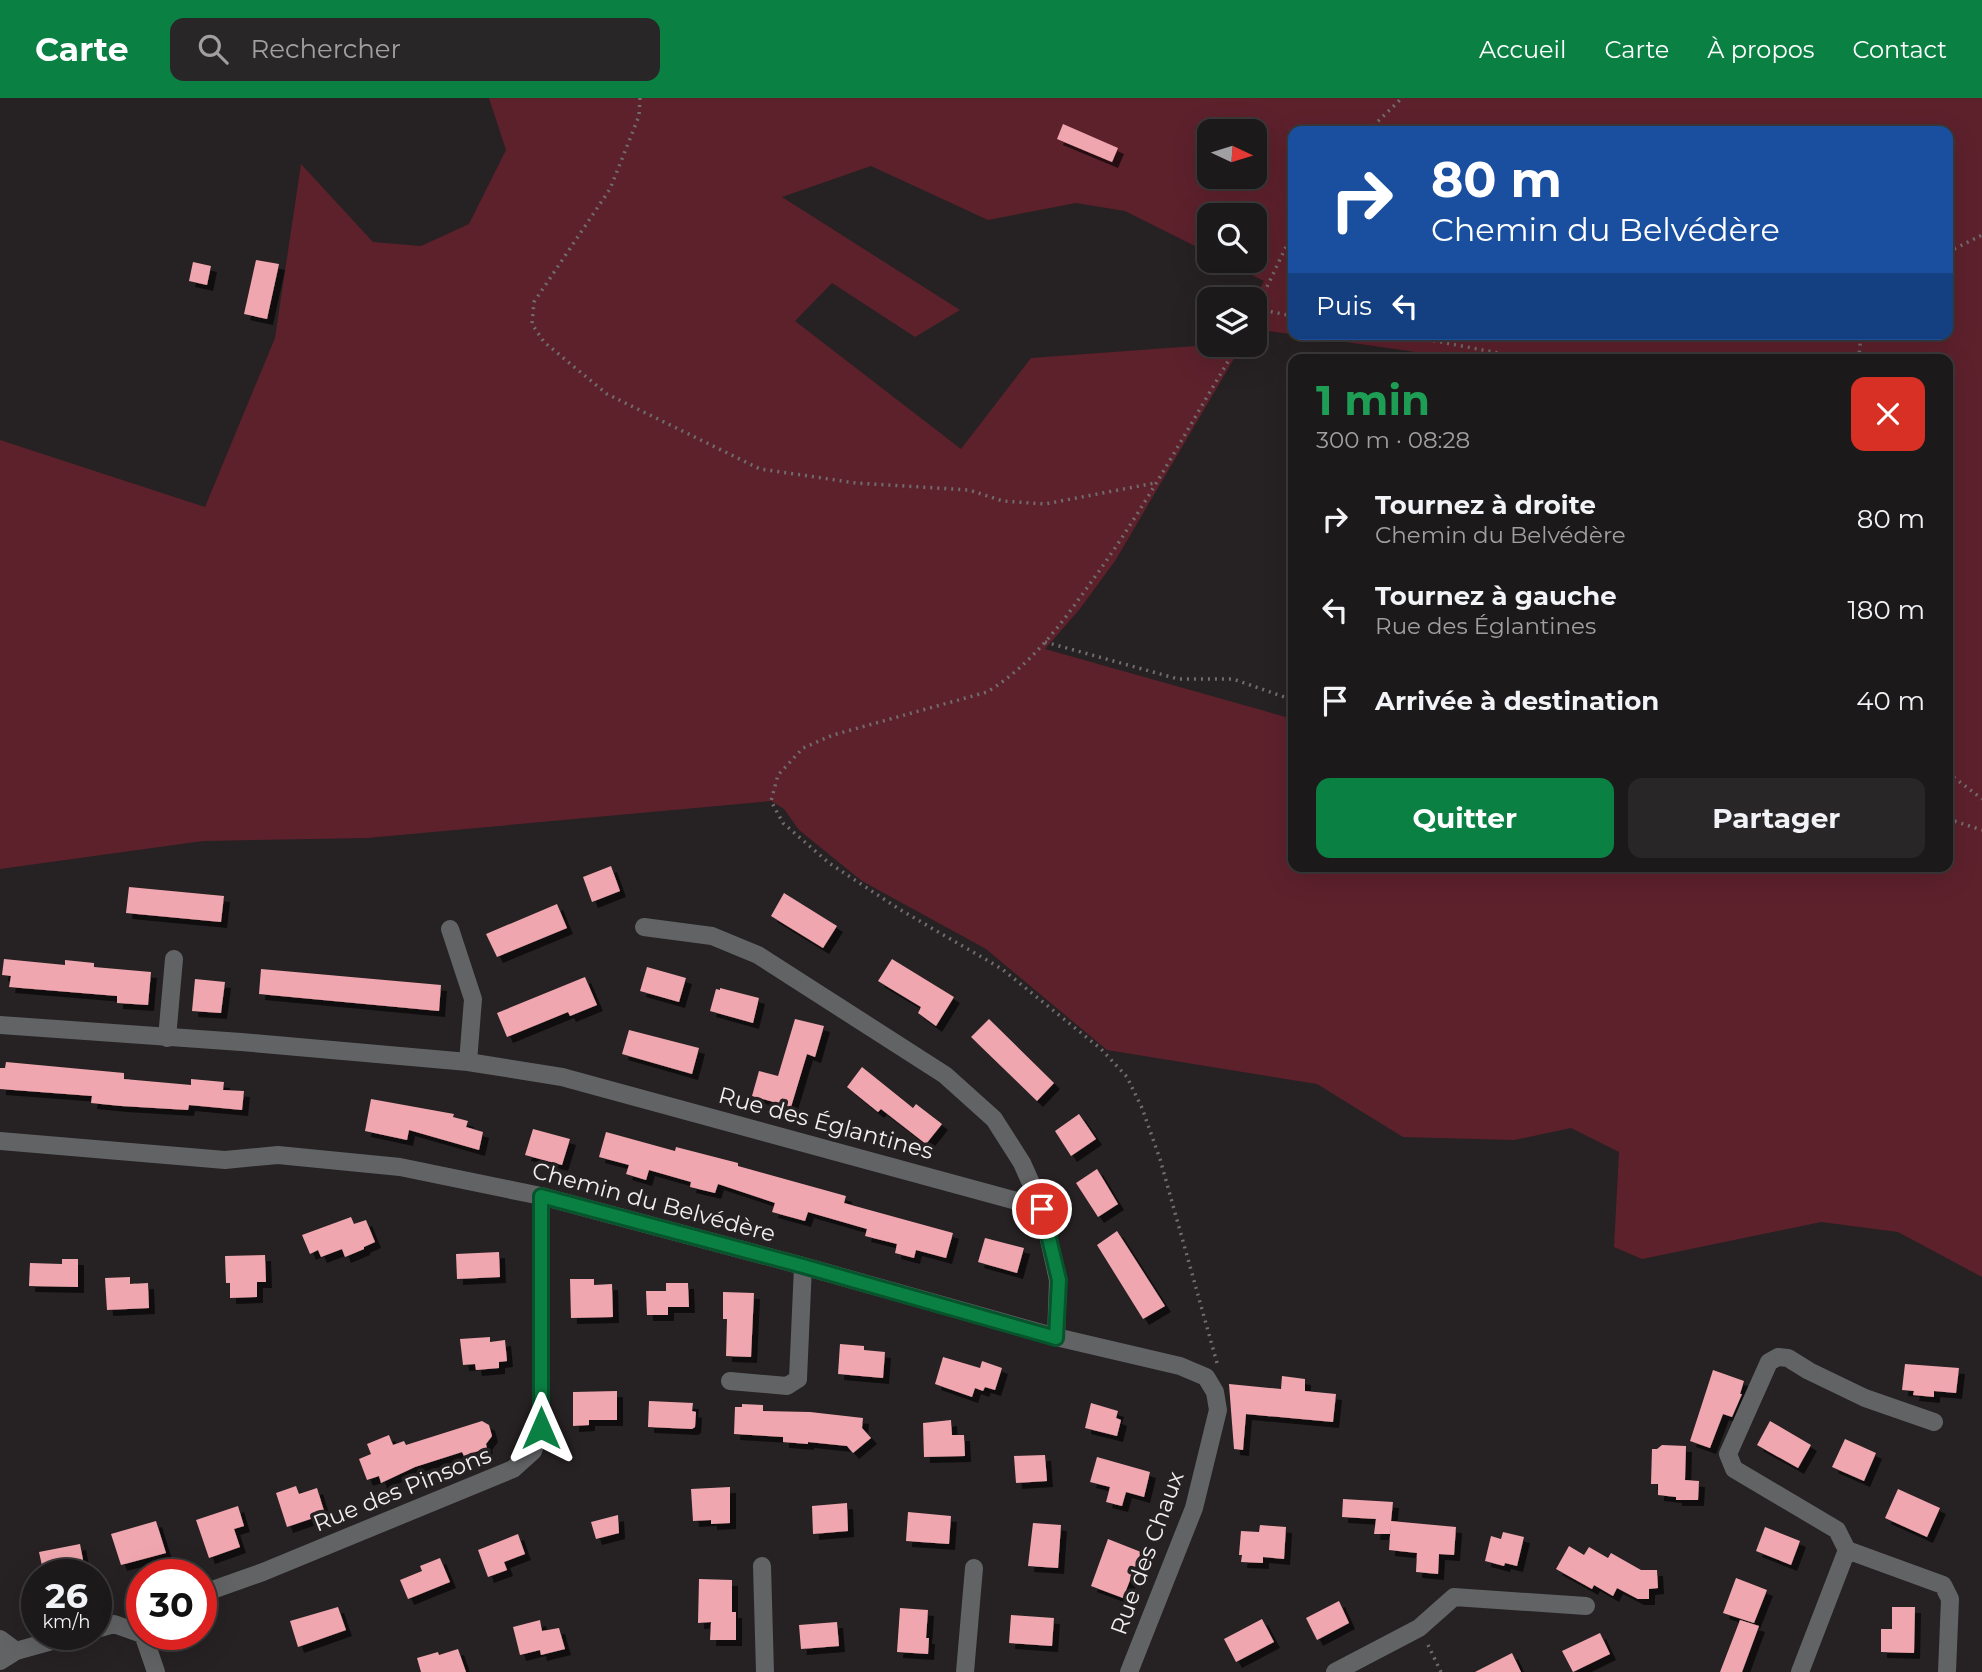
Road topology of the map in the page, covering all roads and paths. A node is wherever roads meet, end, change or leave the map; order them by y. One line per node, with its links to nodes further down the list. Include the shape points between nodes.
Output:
1 (640, 98): 13 (path, via 639,116 610,189 534,302 532,324 544,342 607,394 760,469 856,483 969,490 1003,500 1045,504)
2 (1402, 98): 3 (path)
3 (1373, 126)
4 (1982, 235): 6 (path)
5 (1288, 243): 7 (path)
6 (1953, 250)
7 (1267, 288)
8 (1267, 312): 9 (path)
9 (1288, 315)
10 (1430, 340): 11 (path)
11 (1504, 354)
12 (1231, 357): 13 (path)
13 (1156, 483): 14 (path, via 1120,543)
14 (1045, 642): 15 (path, via 1178,679 1233,679); 31 (path, via 1009,679 987,692 833,735 803,748 778,775 771,801 783,823 829,863 1002,969 1101,1049 1127,1077 1160,1159 1208,1325 1217,1362)
15 (1288, 698)
16 (1953, 777): 17 (path)
17 (1982, 799)
18 (1953, 821): 19 (path)
19 (1982, 830)
20 (644, 928): 28 (street, via 712,936 758,955 945,1075 994,1119 1022,1163)
21 (450, 929): 25 (street, via 473,999)
22 (174, 959): 24 (street)
23 (0, 1025): 24 (street, Rue des Églantines)
24 (167, 1038): 25 (street, Rue des Églantines)
25 (468, 1062): 28 (street, Rue des Églantines, via 562,1077)
26 (0, 1140): 27 (street, Chemin du Belvédère, via 225,1160 278,1155 400,1167)
27 (541, 1196): 29 (street, Chemin du Belvédère); 37 (street, Rue des Pinsons, via 541,1428 533,1451 513,1469)
28 (1042, 1209): 30 (street, via 1059,1280)
29 (803, 1266): 30 (street, Chemin du Belvédère); 32 (street, via 798,1379 787,1386)
30 (1056, 1338): 31 (street, Chemin du Belvédère, via 1180,1366)
31 (1206, 1377): 48 (street, Rue des Chaux, via 1218,1410 1194,1508)
32 (730, 1381)
33 (1934, 1422): 34 (street, via 1865,1398 1788,1358 1769,1362 1728,1454 1734,1469 1837,1530)
34 (1847, 1550): 51 (street); 52 (street, via 1943,1585 1950,1599)
35 (762, 1566): 46 (street)
36 (974, 1568): 47 (street)
37 (217, 1588)
38 (1586, 1606): 39 (street, via 1454,1597)
39 (1419, 1628): 49 (street); 50 (path)
40 (0, 1639): 43 (street)
41 (21, 1650): 43 (street)
42 (148, 1650): 45 (street)
43 (16, 1651): 44 (street)
44 (0, 1661)
45 (156, 1672)
46 (765, 1672)
47 (965, 1672)
48 (1129, 1672)
49 (1335, 1672)
50 (1441, 1672)
51 (1800, 1672)
52 (1947, 1672)

